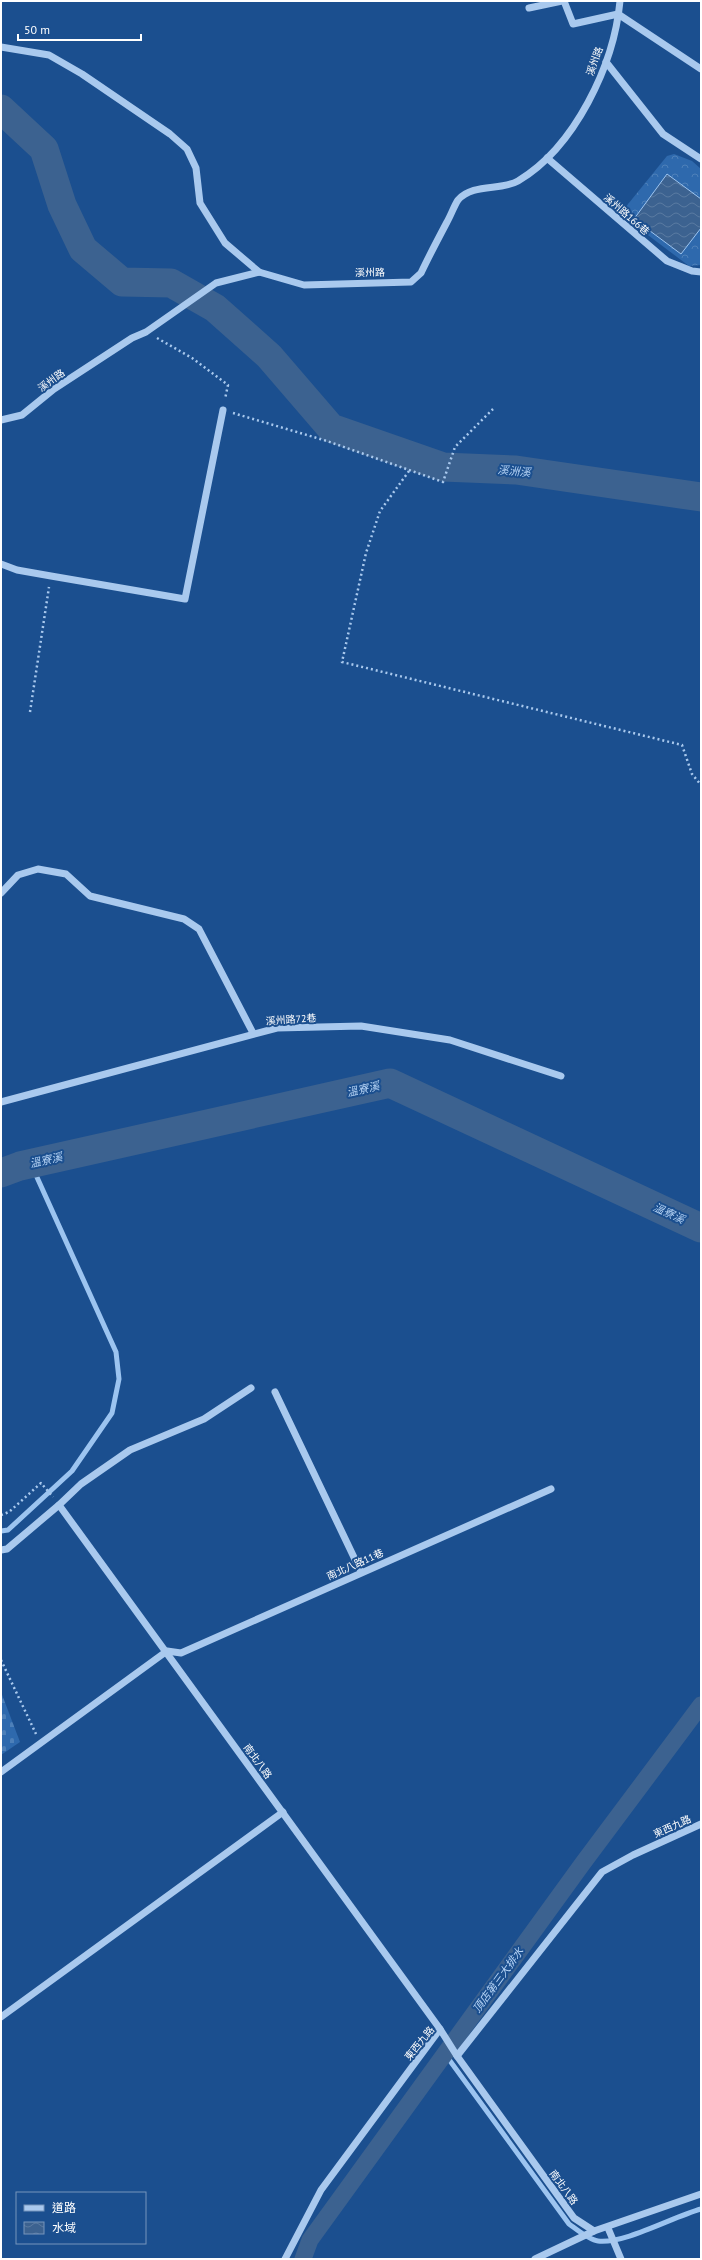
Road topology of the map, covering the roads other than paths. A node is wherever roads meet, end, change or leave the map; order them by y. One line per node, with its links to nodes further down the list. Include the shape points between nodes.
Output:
1 (563, 1): 3 (street); 4 (street, via 573,24)
2 (620, 1): 4 (street, 溪州路)
3 (529, 8)
4 (618, 14): 6 (street, 溪州路); 7 (street)
5 (1, 47): 10 (street, via 49,56 82,74 170,134 187,149 196,168 200,202 225,243)
6 (606, 62): 8 (street, 溪州路, via 590,99 557,150); 9 (street, via 663,134)
7 (701, 69)
8 (547, 158): 10 (street, 溪州路, via 517,182 471,192 458,200 420,273 411,282 304,285); 11 (street, 溪州路166巷, via 667,261 692,272)
9 (701, 159)
10 (259, 272): 13 (street, 溪州路, via 216,283 146,332 132,338 54,388 22,415)
11 (701, 272)
12 (224, 410): 14 (street, via 185,599 17,570)
13 (1, 420)
14 (1, 564)
15 (1, 893): 16 (street, via 18,875 38,869 66,874 90,896 184,919 199,929)
16 (253, 1033): 17 (street, 溪州路72巷, via 277,1028 361,1026 450,1040); 18 (street, 溪州路72巷)
17 (561, 1076)
18 (1, 1102)
19 (251, 1388): 22 (street, via 204,1418 130,1450 81,1484)
20 (275, 1392): 24 (street)
21 (551, 1489): 24 (street, 南北八路11巷)
22 (60, 1505): 23 (street, via 7,1548); 25 (street, 南北八路)
23 (1, 1550)
24 (361, 1572): 25 (street, 南北八路11巷, via 181,1653)
25 (167, 1651): 26 (street); 27 (street, 南北八路)
26 (1, 1772)
27 (283, 1812): 29 (street); 30 (street, 南北八路)
28 (701, 1824): 31 (street, 東西九路, via 602,1872)
29 (1, 2017)
30 (440, 2029): 31 (street, 東西九路); 35 (street, 東西九路, via 321,2190)
31 (457, 2056): 34 (street, 南北八路, via 574,2218)
32 (701, 2194): 33 (street)
33 (608, 2228): 34 (street); 37 (street)
34 (594, 2231): 36 (street)
35 (285, 2259)
36 (535, 2259)
37 (621, 2259)

